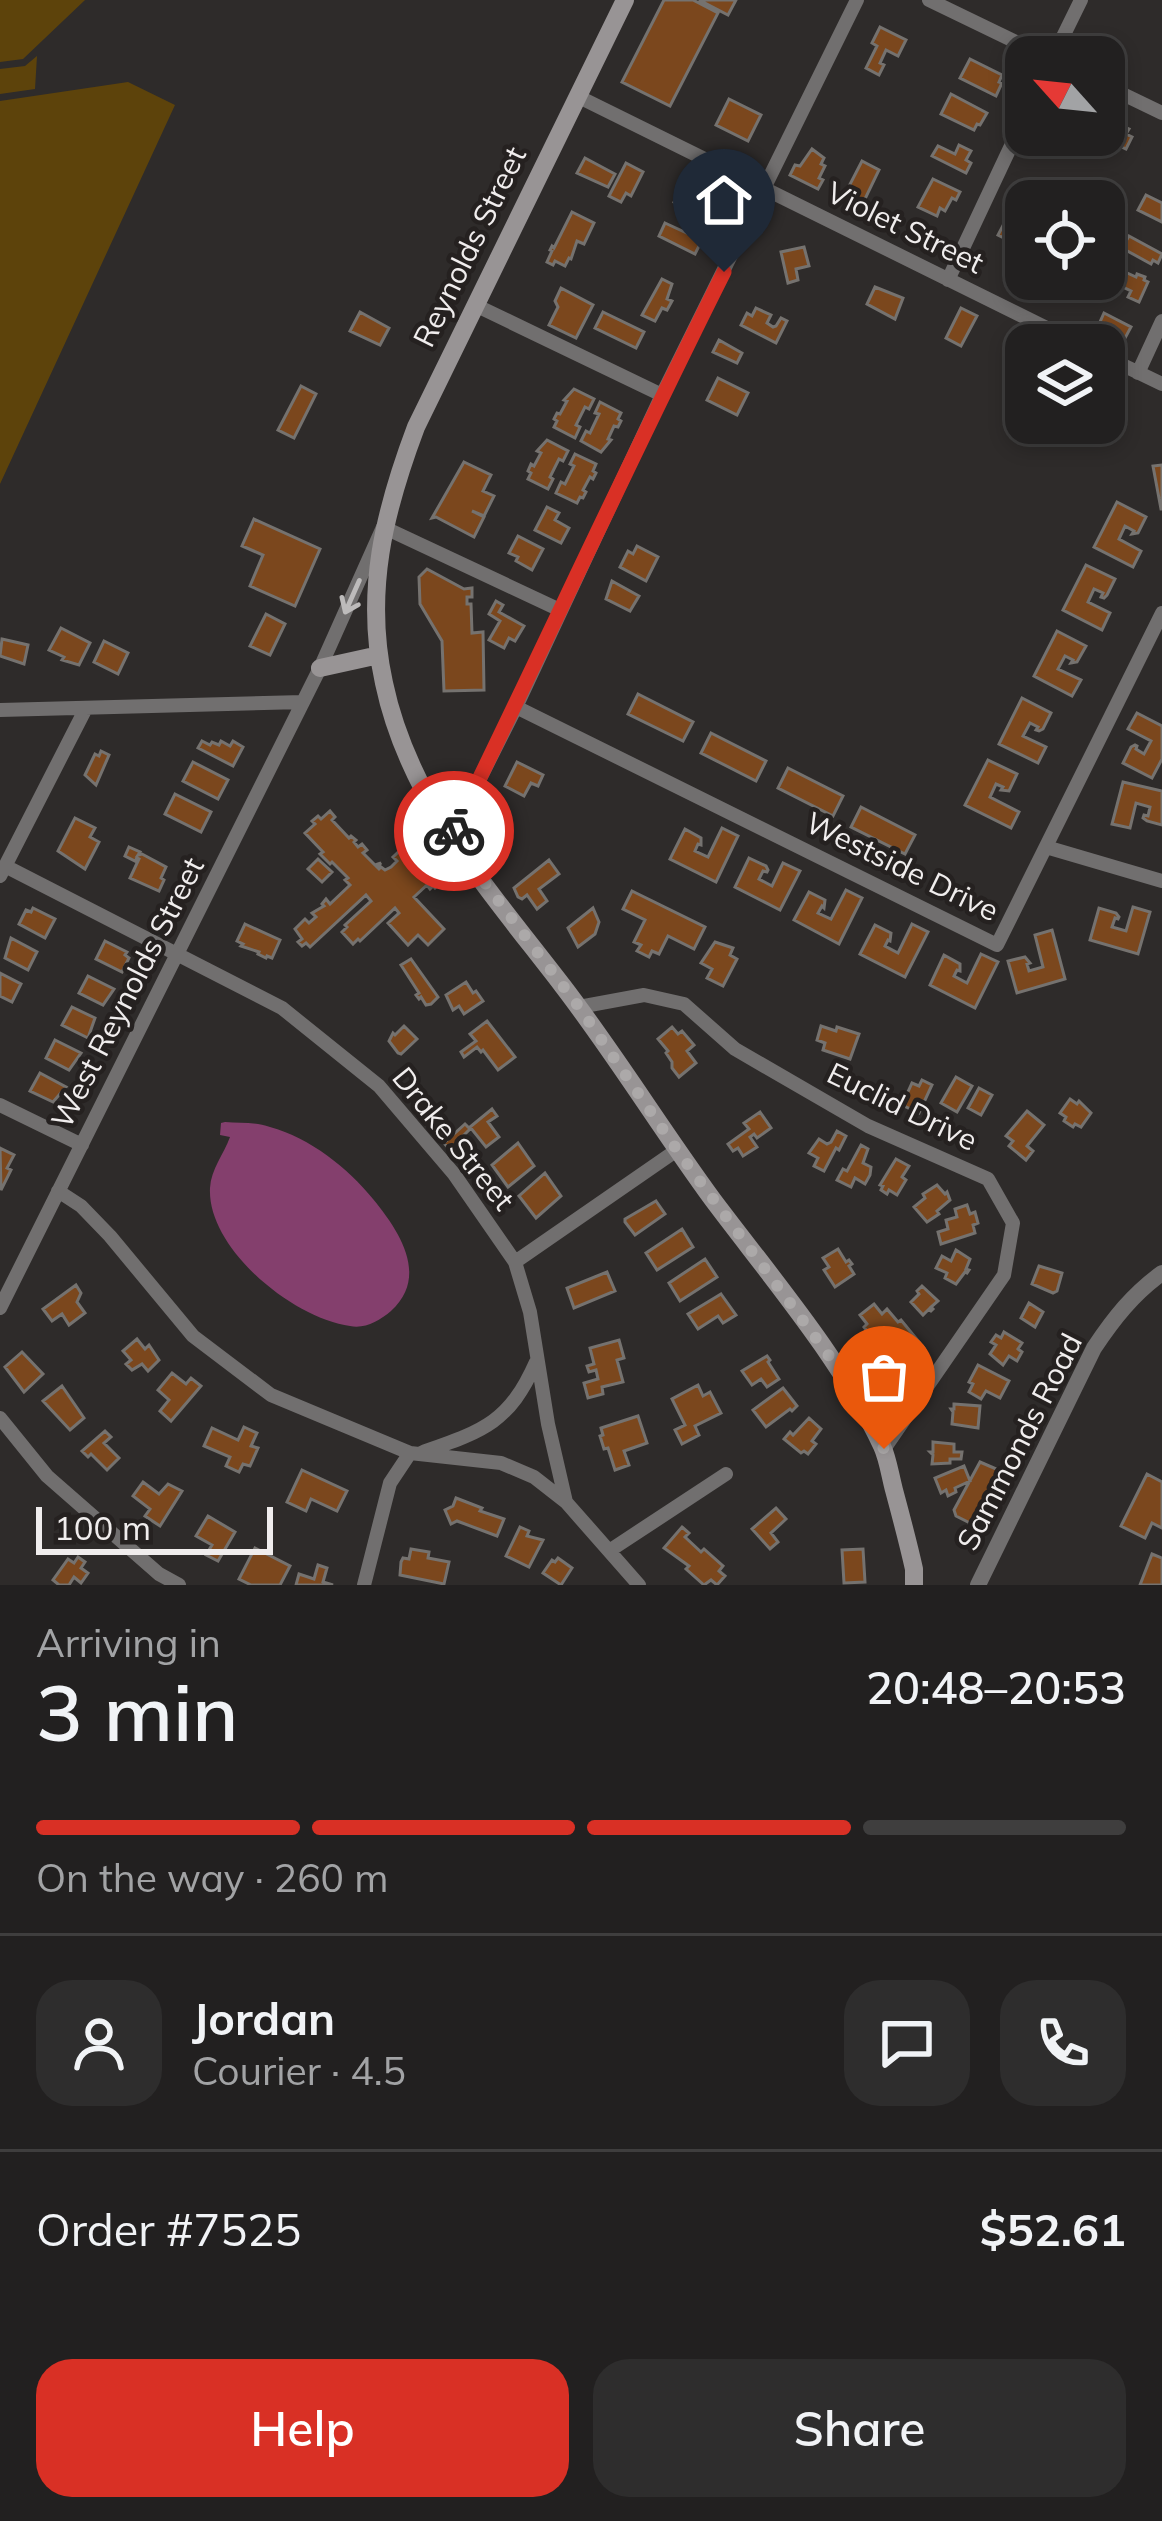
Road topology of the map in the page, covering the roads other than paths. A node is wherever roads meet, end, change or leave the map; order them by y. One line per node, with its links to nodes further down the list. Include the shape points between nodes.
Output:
1 (625, 0): 8 (main road, Reynolds Street)
2 (857, 0): 11 (street)
3 (929, 0): 5 (street)
4 (1081, 0): 6 (street)
5 (1005, 36)
6 (1061, 36)
7 (1125, 95): 9 (street)
8 (577, 96): 11 (street, Violet Street); 13 (main road, Reynolds Street)
9 (1162, 112)
10 (1006, 156): 12 (street)
11 (766, 189): 12 (street, Violet Street); 19 (street)
12 (948, 280): 15 (street, Violet Street)
13 (475, 304): 19 (street); 20 (main road, Reynolds Street, via 416,427)
14 (1162, 321): 17 (street)
15 (1038, 324)
16 (1125, 366): 17 (street)
17 (1138, 373): 18 (street)
18 (1162, 384)
19 (662, 395): 21 (street)
20 (383, 527): 21 (street); 23 (main road, Reynolds Street); 24 (street, Reynolds Street, one-way to 24)
21 (560, 610): 26 (street)
22 (1162, 613): 30 (street, Westside Drive)
23 (380, 656): 24 (main road); 29 (main road, Reynolds Street, via 412,770)
24 (320, 668): 25 (street, Reynolds Street)
25 (303, 702): 28 (street); 33 (street, West Reynolds Street)
26 (516, 707): 29 (street); 30 (street, Westside Drive, via 998,945)
27 (0, 710): 28 (street)
28 (86, 710): 31 (street)
29 (451, 838): 34 (main road, Reynolds Street)
30 (1046, 847): 32 (street)
31 (2, 871): 33 (street, Drake Street)
32 (1162, 881)
33 (178, 952): 36 (street, West Reynolds Street); 39 (street, Drake Street, via 282,1008 380,1086)
34 (579, 1007): 37 (main road, Reynolds Street); 44 (street, Euclid Drive, via 644,994 684,1004 735,1049 868,1126 988,1179 1013,1223 1004,1275)
35 (0, 1105): 36 (street)
36 (82, 1144): 38 (street, West Reynolds Street)
37 (677, 1150): 39 (street); 44 (main road, Reynolds Street, via 838,1368)
38 (58, 1191): 41 (street, West Reynolds Street); 45 (street, via 110,1236 193,1336 271,1395)
39 (515, 1262): 42 (street, Drake Street)
40 (1162, 1273): 53 (street, Sammonds Road, via 1094,1348)
41 (0, 1308)
42 (538, 1358): 45 (street, via 501,1417); 47 (street, Drake Street)
43 (0, 1418): 49 (street, via 47,1476)
44 (884, 1449): 52 (main road, Reynolds Street)
45 (414, 1453): 47 (street, via 500,1463); 50 (street, via 390,1483)
46 (726, 1474): 48 (street)
47 (566, 1502): 48 (street)
48 (609, 1550): 51 (street)
49 (179, 1585)
50 (364, 1585)
51 (639, 1585)
52 (914, 1585)
53 (978, 1585)

